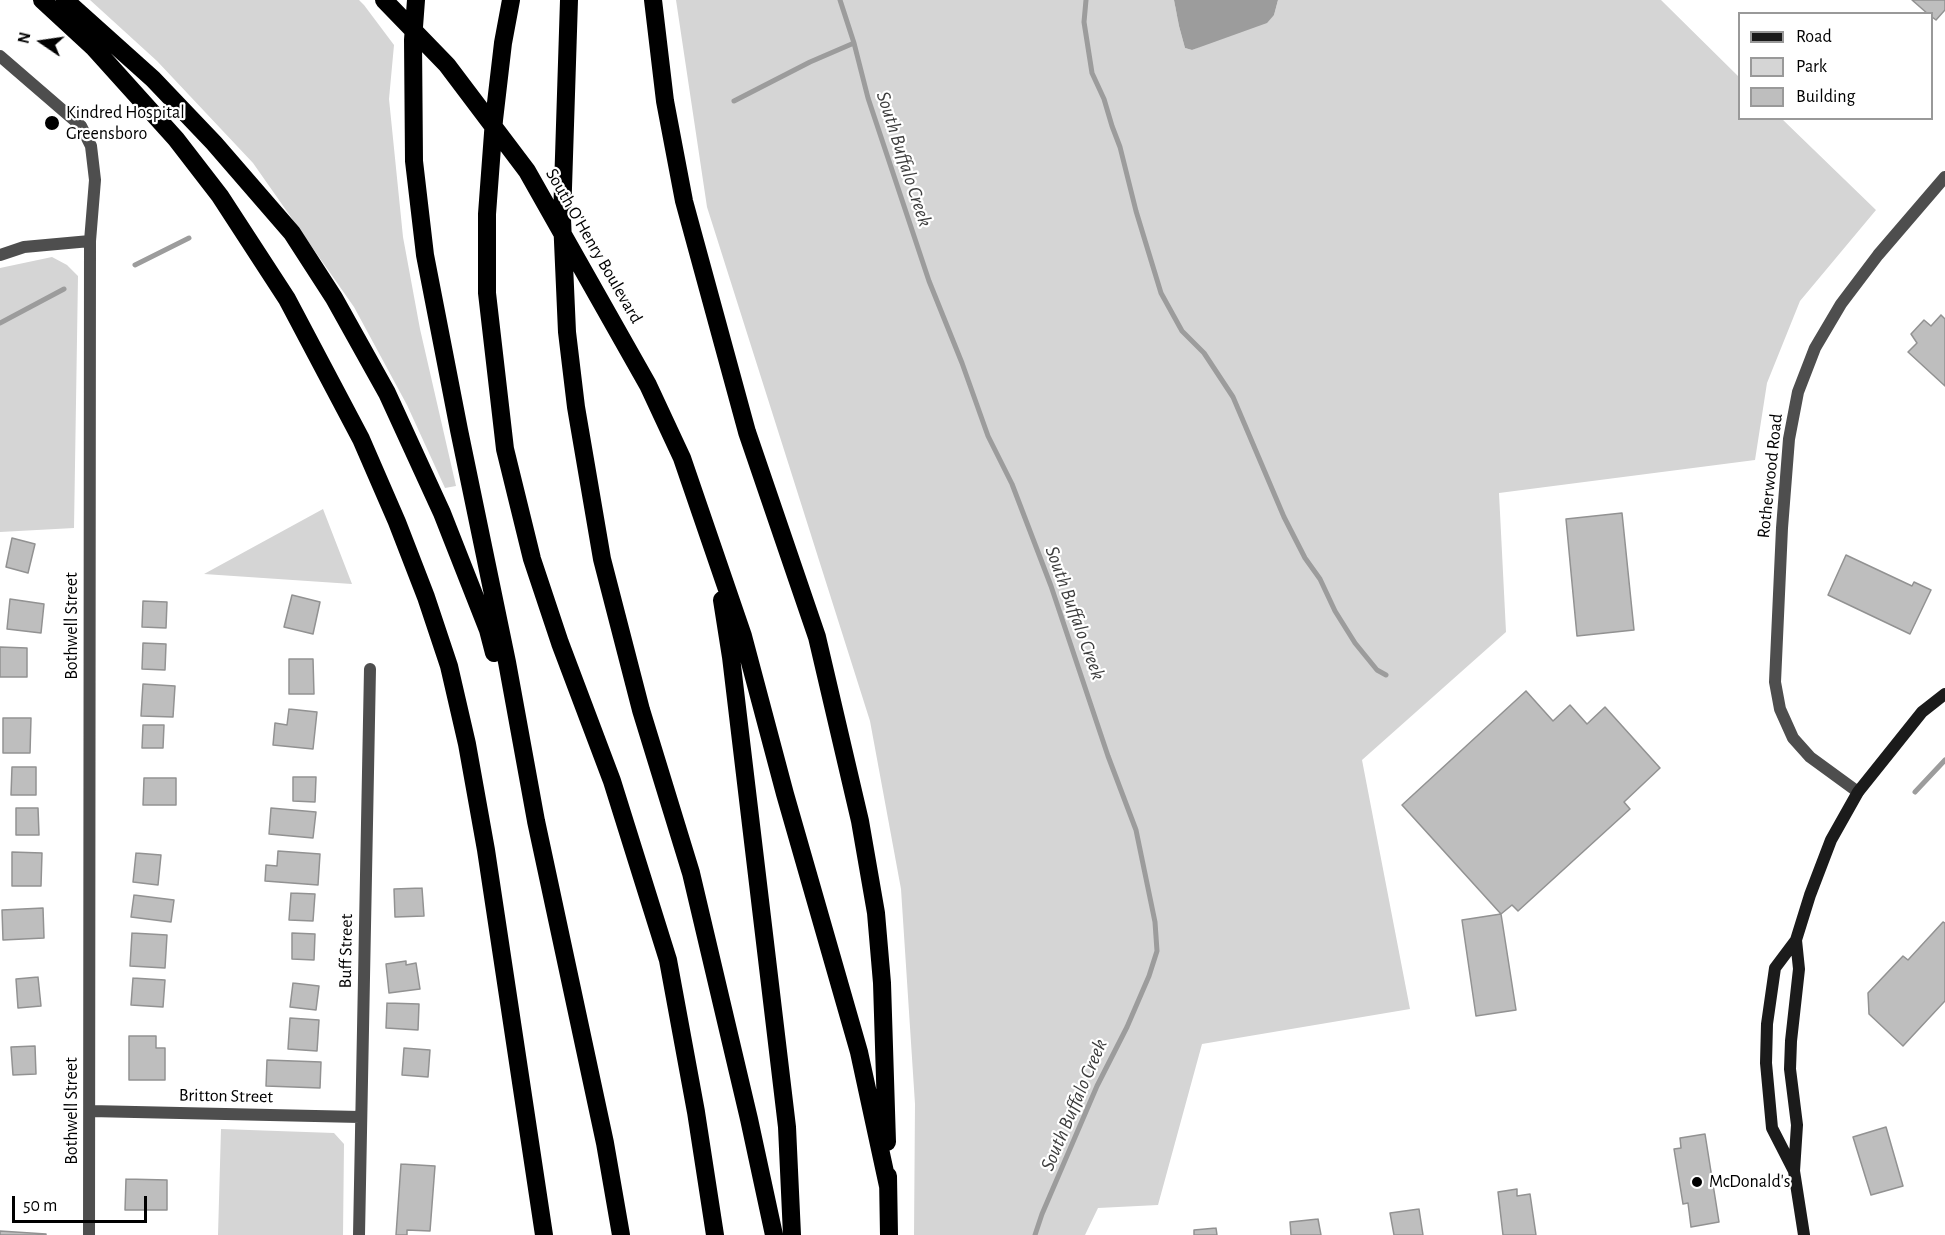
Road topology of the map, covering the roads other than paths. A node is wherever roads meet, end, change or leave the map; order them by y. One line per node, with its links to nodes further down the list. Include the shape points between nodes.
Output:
1 (42, 0): 24 (highway, via 94,48 176,139 220,196 292,309 361,439 397,522 449,666 467,744)
2 (64, 0): 16 (highway, via 153,79 214,143 292,233 334,298 392,404 480,609)
3 (384, 0): 12 (highway, South O'Henry Boulevard, via 447,65 527,171 648,385 682,458)
4 (416, 0): 16 (highway, via 412,40 414,161 425,255)
5 (511, 0): 26 (highway, via 494,120 487,293 505,449 532,559 612,781 668,960)
6 (569, 0): 27 (highway, via 562,219 567,332 576,407 602,559 641,710 691,873)
7 (653, 0): 21 (highway, via 665,101 684,201 747,432 817,637 860,821 876,913 882,983)
8 (0, 56): 10 (street, Bothwell Street, via 81,126 91,146 95,180)
9 (1945, 177): 15 (street, Rotherwood Road, via 1841,304 1815,348 1798,392 1790,439 1775,682 1780,709 1793,738 1810,757)
10 (90, 241): 11 (street, via 24,247); 18 (street, Bothwell Street)
11 (0, 255)
12 (712, 545): 21 (highway, via 743,636 858,1052); 28 (highway, via 731,657 784,1103)
13 (370, 669): 19 (street, Buff Street)
14 (1945, 694): 15 (main road, via 1922,711)
15 (1858, 792): 17 (main road, via 1831,840)
16 (536, 821): 25 (highway)
17 (1796, 940): 20 (main road, via 1799,969 1790,1069 1797,1125); 20 (main road, via 1775,968 1766,1063 1772,1128)
18 (90, 1111): 19 (street, Britton Street); 22 (street, Bothwell Street)
19 (360, 1117): 23 (street, Buff Street)
20 (1794, 1171): 30 (main road)
21 (888, 1186): 29 (highway)
22 (90, 1235)
23 (359, 1235)
24 (544, 1235)
25 (621, 1235)
26 (715, 1235)
27 (774, 1235)
28 (792, 1235)
29 (889, 1235)
30 (1804, 1235)

